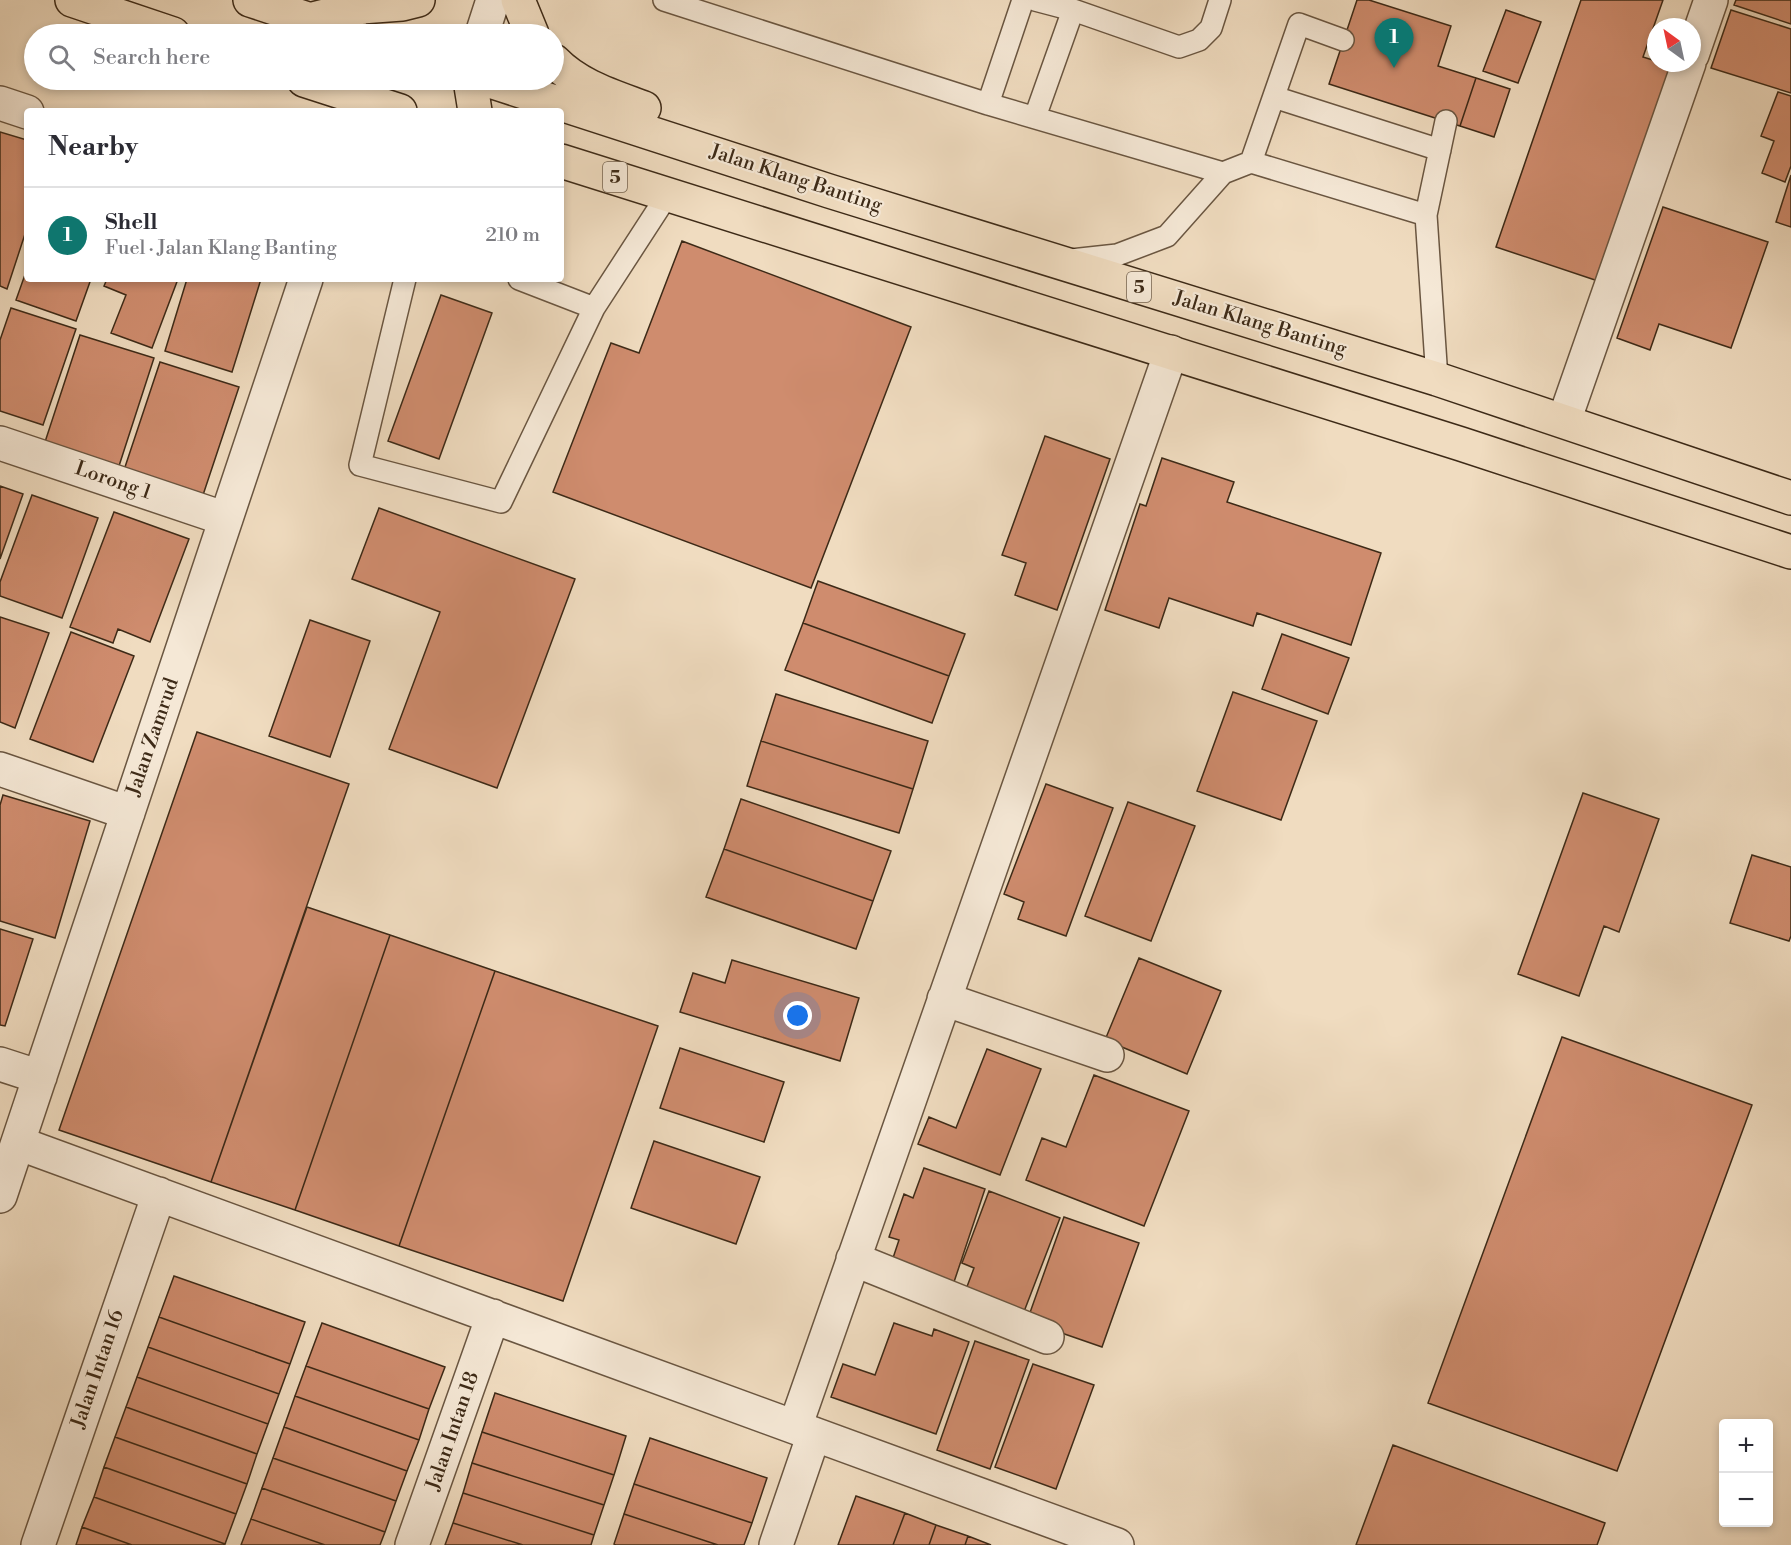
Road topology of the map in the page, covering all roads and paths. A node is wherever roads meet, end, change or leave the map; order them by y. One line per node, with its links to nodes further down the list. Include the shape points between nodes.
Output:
1 (72, 0): 13 (highway)
2 (250, 0): 12 (highway)
3 (418, 0): 12 (highway, via 361,7)
4 (493, 0): 15 (street)
5 (518, 0): 16 (highway)
6 (664, 0): 26 (lane)
7 (1023, 0): 26 (lane)
8 (1035, 0): 11 (lane)
9 (1220, 0): 11 (lane, via 1211,28 1199,40 1179,47)
10 (1711, 0): 17 (street)
11 (1073, 10): 30 (lane)
12 (309, 20): 14 (highway)
13 (143, 24)
14 (322, 24)
15 (485, 24)
16 (528, 24)
17 (1701, 29)
18 (1343, 40): 24 (lane, via 1299,24)
19 (564, 71): 36 (highway, via 600,92 767,152)
20 (1686, 72): 46 (street)
21 (327, 90): 27 (highway)
22 (471, 90): 28 (highway)
23 (518, 90): 36 (highway, Jalan Klang Banting / 5)
24 (1274, 98): 32 (lane); 34 (lane)
25 (0, 103): 29 (street)
26 (988, 104): 30 (lane)
27 (364, 106)
28 (474, 108)
29 (24, 111)
30 (1035, 117): 35 (lane)
31 (1446, 121): 32 (lane)
32 (1440, 150): 38 (lane)
33 (564, 162): 37 (highway, 5)
34 (1251, 162): 35 (lane); 38 (lane)
35 (1223, 173): 39 (lane, via 1167,236 1117,255)
36 (829, 190): 39 (highway, Jalan Klang Banting / 5)
37 (668, 194): 43 (lane); 44 (highway, 5)
38 (1426, 215): 45 (lane)
39 (1058, 262): 45 (highway, Jalan Klang Banting / 5)
40 (305, 282): 49 (street, Jalan Zamrud)
41 (404, 282): 43 (lane, via 360,465 501,502)
42 (527, 282): 43 (lane)
43 (594, 308)
44 (1171, 352): 50 (highway, 5); 53 (street)
45 (1437, 380): 46 (highway, Jalan Klang Banting / 5)
46 (1564, 421): 48 (highway, Jalan Klang Banting / 5)
47 (0, 443): 49 (street, Lorong 1)
48 (1791, 498)
49 (226, 519): 52 (street, Jalan Zamrud)
50 (1791, 552)
51 (0, 768): 52 (street)
52 (128, 813): 56 (street, Jalan Zamrud)
53 (944, 999): 54 (street); 60 (street)
54 (1107, 1055)
55 (0, 1064): 56 (street)
56 (40, 1077): 57 (street, Jalan Zamrud)
57 (18, 1143): 58 (street); 59 (street, Jalan Zamrud)
58 (159, 1194): 61 (street); 64 (street, Jalan Intan 16)
59 (0, 1196)
60 (853, 1259): 62 (street); 63 (street)
61 (493, 1316): 63 (street); 65 (street, Jalan Intan 18)
62 (1047, 1337)
63 (805, 1430): 66 (street); 67 (street)
64 (38, 1545)
65 (412, 1545)
66 (776, 1545)
67 (1117, 1545)

